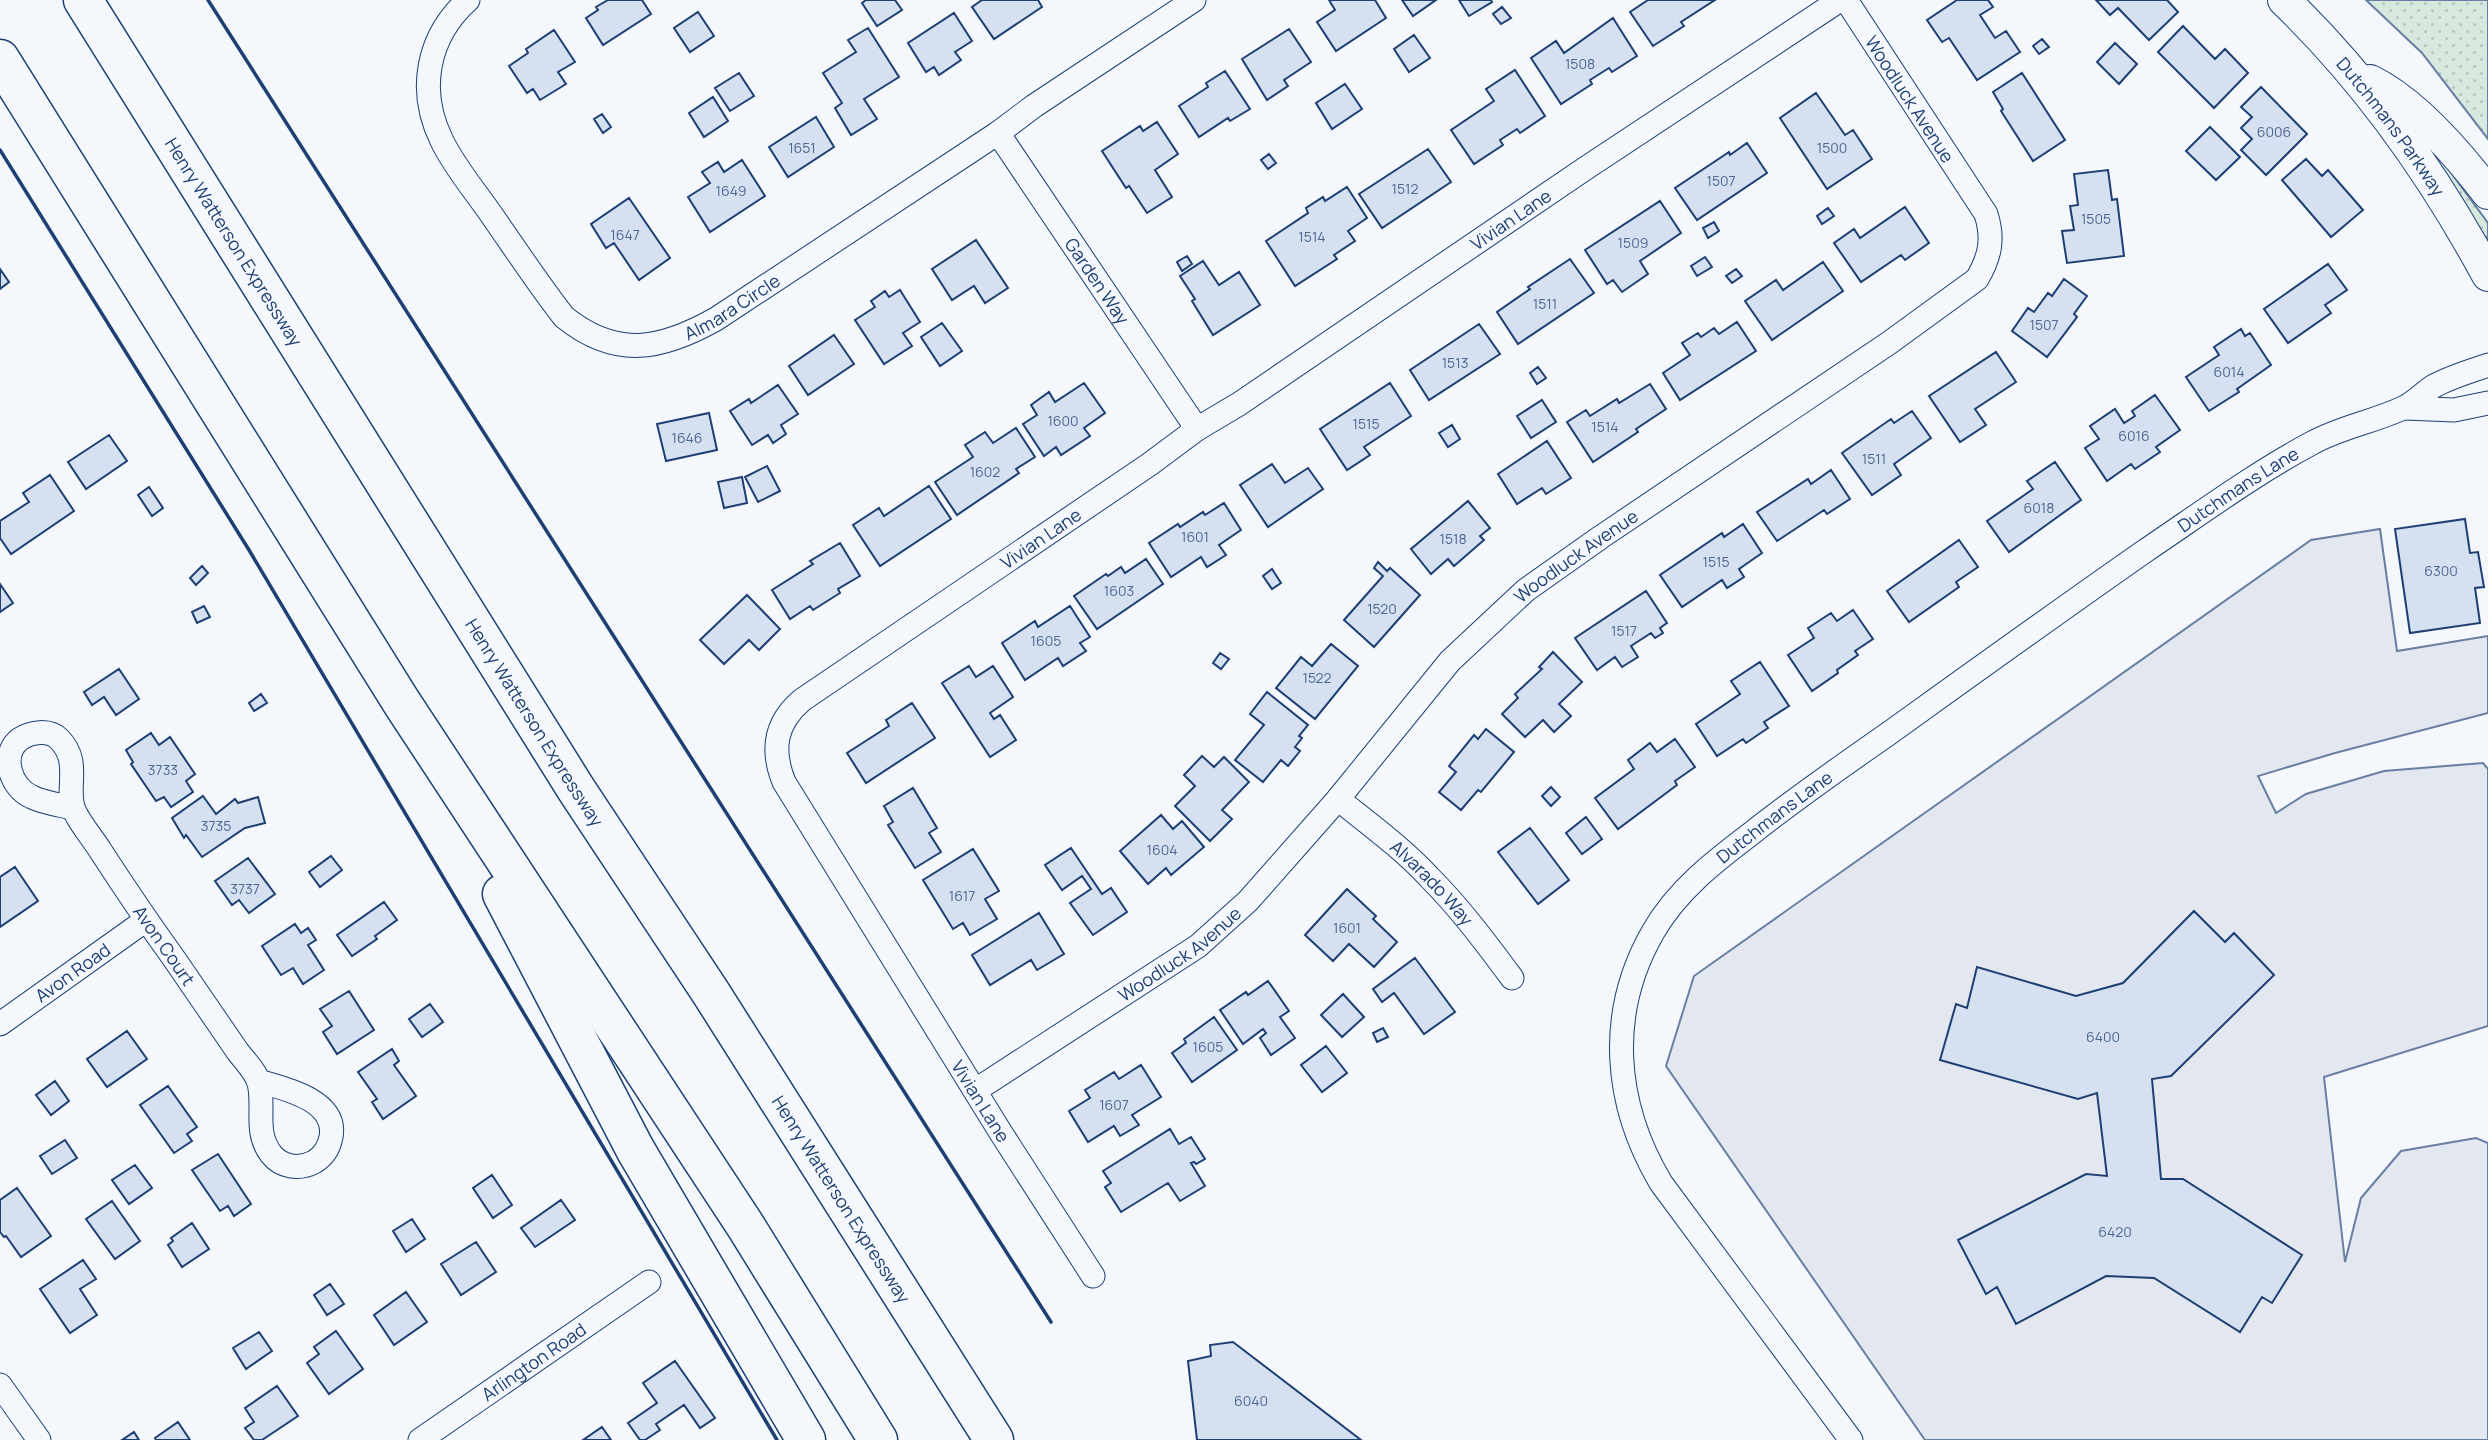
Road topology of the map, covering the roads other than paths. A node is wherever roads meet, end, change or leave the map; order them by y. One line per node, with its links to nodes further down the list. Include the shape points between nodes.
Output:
1 (83, 0): 31 (highway, Henry Watterson Expressway, via 576,789)
2 (468, 0): 9 (street, Almara Circle, via 447,22 428,68 428,99 442,142 564,317 604,342 645,346 697,330)
3 (1194, 0): 9 (street, Almara Circle)
4 (1840, 0): 15 (street, Vivian Lane)
5 (1846, 0): 17 (street, Woodluck Avenue, via 1986,214 1990,248 1977,279 1526,590 1450,662)
6 (2284, 0): 8 (main road)
7 (0, 59): 16 (highway)
8 (2347, 70): 10 (main road, Dutchmans Parkway, via 2392,92 2461,159); 11 (main road, Dutchmans Parkway, via 2397,129)
9 (998, 133): 15 (street, Garden Way)
10 (2488, 193)
11 (2488, 275)
12 (2488, 365): 14 (street, Dutchmans Lane, via 2435,385)
13 (2488, 404): 14 (street, Dutchmans Lane, via 2454,410)
14 (2405, 408): 32 (street, Dutchmans Lane, via 2317,440 2278,462 2073,602 1713,863 1678,896 1651,934 1624,1015 1623,1076 1635,1132 1661,1183)
15 (1197, 429): 23 (street, Vivian Lane, via 802,700 781,723 777,765 784,782)
16 (402, 703): 29 (highway, via 635,1149); 30 (highway, via 745,1225)
17 (1338, 799): 20 (street, Alvarado Way, via 1429,876); 23 (street, Woodluck Avenue, via 1248,901 1198,946)
18 (73, 808): 19 (street, Avon Court)
19 (146, 920): 21 (street, Avon Road); 22 (street, Avon Court)
20 (1512, 978)
21 (0, 1024)
22 (258, 1081)
23 (976, 1090): 24 (street, Vivian Lane)
24 (1093, 1276)
25 (649, 1282): 28 (street, Arlington Road)
26 (0, 1385): 27 (street)
27 (38, 1440)
28 (420, 1440)
29 (806, 1440)
30 (878, 1440)
31 (994, 1440)
32 (1851, 1440)

